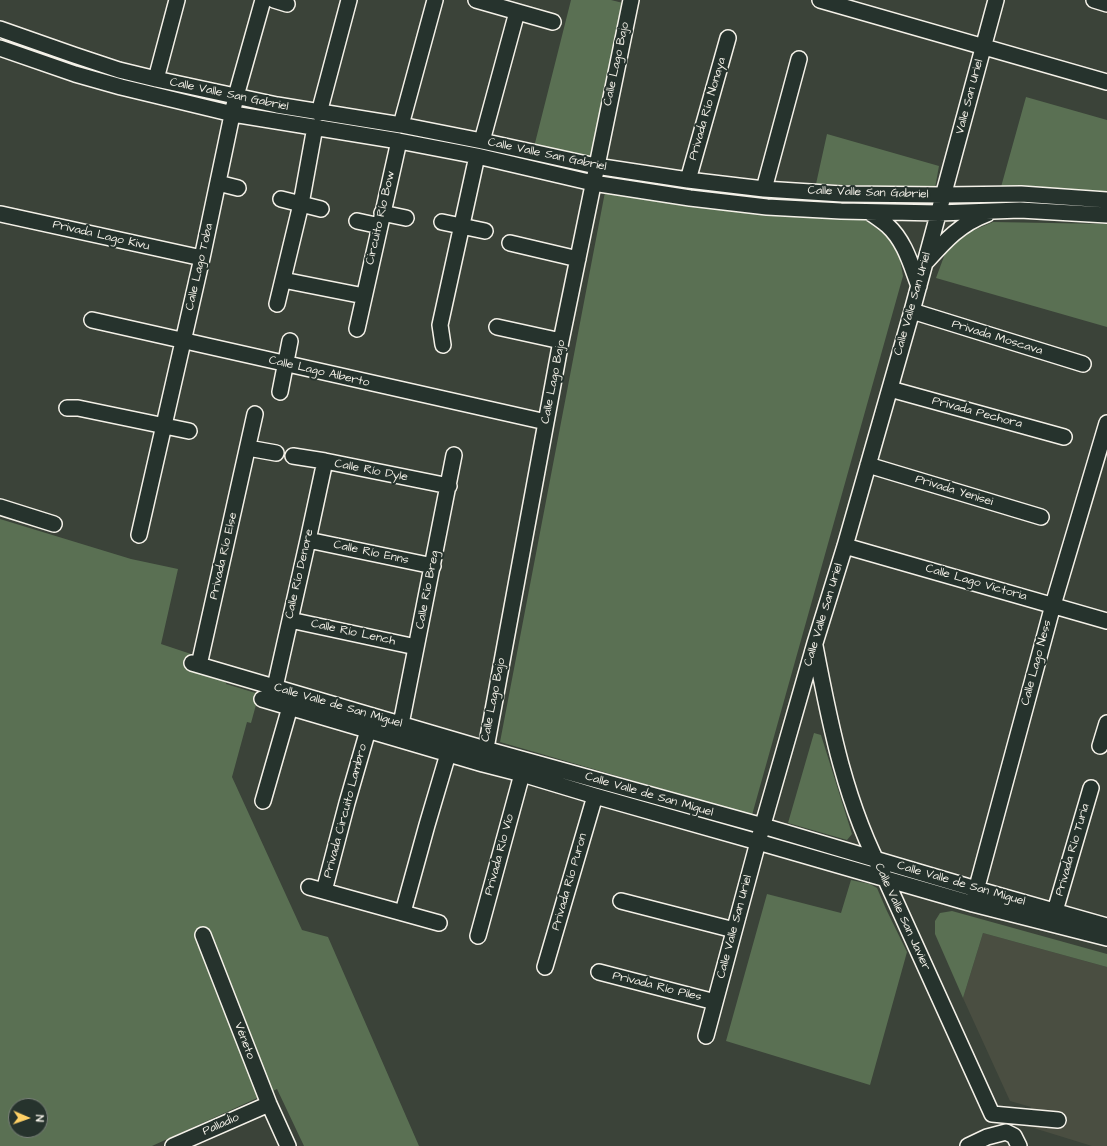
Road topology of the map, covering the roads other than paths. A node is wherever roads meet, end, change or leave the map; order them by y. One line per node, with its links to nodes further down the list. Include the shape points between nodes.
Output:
1 (177, 0): 18 (street)
2 (263, 0): 20 (street, Calle Lago Toba)
3 (349, 0): 22 (street)
4 (435, 0): 23 (street)
5 (478, 0): 11 (street)
6 (631, 0): 27 (street, Calle Lago Bajo)
7 (820, 0): 15 (street)
8 (996, 0): 15 (street, Valle San Uriel)
9 (1094, 0): 10 (street)
10 (1107, 4)
11 (517, 12): 12 (street); 25 (street)
12 (553, 22)
13 (0, 29): 18 (street, Calle Valle San Gabriel, via 119,70)
14 (728, 38): 28 (street, Privada Río Nonaya)
15 (983, 47): 19 (street); 33 (street, Valle San Uriel)
16 (0, 48): 21 (street, Calle Valle San Gabriel, via 105,83)
17 (799, 59): 32 (street)
18 (156, 79): 20 (street, Calle Valle San Gabriel)
19 (1107, 82)
20 (236, 96): 21 (street, Calle Lago Toba); 22 (street, Calle Valle San Gabriel, via 276,105)
21 (233, 114): 22 (street, Calle Valle San Gabriel); 29 (street, Calle Lago Toba)
22 (317, 120): 23 (street, Calle Valle San Gabriel); 24 (street, Calle Valle San Gabriel); 36 (street)
23 (401, 125): 25 (street, Calle Valle San Gabriel)
24 (399, 141): 26 (street, Calle Valle San Gabriel); 44 (street, Circuito Río Bow)
25 (482, 141): 27 (street, Calle Valle San Gabriel)
26 (477, 156): 30 (street, Calle Valle San Gabriel); 47 (street)
27 (596, 166): 28 (street, Calle Valle San Gabriel); 30 (street, Calle Lago Bajo)
28 (688, 180): 32 (street, Calle Valle San Gabriel)
29 (218, 183): 31 (street); 50 (street, Calle Lago Toba)
30 (593, 183): 39 (street, Calle Valle San Gabriel, via 766,207); 51 (street, Calle Lago Bajo)
31 (238, 188)
32 (764, 189): 33 (street, Calle Valle San Gabriel, via 842,194)
33 (944, 195): 35 (street, Calle Valle San Gabriel, via 1021,194); 40 (street, Calle Valle San Uriel)
34 (281, 199): 36 (street)
35 (1107, 200)
36 (301, 204): 37 (street); 53 (street)
37 (321, 209)
38 (995, 211): 40 (street, Calle Valle San Gabriel); 42 (street, Calle Valle San Gabriel, via 1020,210); 52 (street, via 964,225 948,238)
39 (869, 212): 40 (street, Calle Valle San Gabriel); 54 (street, via 888,226 902,243)
40 (939, 213): 52 (street, Calle Valle San Uriel)
41 (1, 214): 50 (street, Privada Lago Kivu)
42 (1107, 216)
43 (406, 218): 44 (street)
44 (381, 220): 45 (street); 55 (street, Circuito Río Bow)
45 (357, 221)
46 (442, 222): 47 (street)
47 (462, 226): 48 (street); 64 (street, via 440,325)
48 (485, 231)
49 (510, 243): 51 (street)
50 (202, 258): 61 (street, Calle Lago Toba)
51 (578, 258): 63 (street, Calle Lago Bajo)
52 (925, 264): 54 (street, Calle Valle San Uriel)
53 (283, 280): 55 (street); 56 (street)
54 (918, 286): 57 (street, Calle Valle San Uriel)
55 (364, 296): 60 (street, Circuito Río Bow)
56 (277, 304)
57 (912, 311): 66 (street, Privada Moscava); 67 (street, Calle Valle San Uriel)
58 (92, 320): 61 (street, Calle Lago Alberto)
59 (497, 327): 63 (street)
60 (357, 329)
61 (183, 341): 65 (street, Calle Lago Alberto); 73 (street, Calle Lago Toba)
62 (290, 341): 65 (street)
63 (562, 341): 71 (street, Calle Lago Bajo)
64 (443, 345)
65 (286, 364): 68 (street); 71 (street, Calle Lago Alberto)
66 (1083, 364)
67 (890, 389): 75 (street, Privada Pechora); 81 (street, Calle Valle San Uriel)
68 (280, 392)
69 (67, 408): 73 (street, via 78,408)
70 (255, 414): 76 (street, Privada Río Else)
71 (546, 422): 103 (street, Calle Lago Bajo)
72 (1107, 423): 90 (street, Calle Lago Ness)
73 (164, 426): 74 (street); 86 (street, Calle Lago Toba)
74 (188, 431)
75 (1064, 437)
76 (248, 448): 77 (street); 95 (street, Privada Río Else)
77 (276, 452)
78 (454, 455): 82 (street, Calle Río Breg)
79 (293, 456): 80 (street, Calle Río Dyle)
80 (325, 461): 82 (street, Calle Río Dyle); 87 (street, Calle Río Denore)
81 (868, 465): 84 (street, Privada Yenisei); 88 (street, Calle Valle San Uriel)
82 (449, 486): 89 (street, Calle Río Breg)
83 (0, 506): 85 (street)
84 (1041, 517)
85 (54, 524)
86 (139, 535)
87 (308, 540): 89 (street, Calle Río Enns); 91 (street, Calle Río Denore)
88 (845, 546): 90 (street, Calle Lago Victoria); 93 (street, Calle Valle San Uriel)
89 (433, 566): 94 (street, Calle Río Breg)
90 (1053, 604): 92 (street, Calle Lago Victoria); 116 (street, Calle Lago Ness)
91 (290, 620): 94 (street, Calle Río Lench); 96 (street, Calle Río Denore)
92 (1107, 621)
93 (815, 643): 110 (street, Calle Valle San Uriel); 112 (street, Calle Valle San Javier, via 826,705 843,772)
94 (416, 647): 100 (street, Calle Río Breg)
95 (196, 664): 96 (street, Calle Valle de San Miguel)
96 (274, 687): 100 (street, Calle Valle de San Miguel)
97 (262, 699): 98 (street, Calle Valle de San Miguel)
98 (290, 707): 101 (street, Calle Valle de San Miguel); 109 (street)
99 (1107, 723): 102 (street)
100 (401, 724): 103 (street, Calle Valle de San Miguel)
101 (368, 730): 104 (street, Calle Valle de San Miguel); 115 (street, Privada Circuito Lambro)
102 (1100, 746)
103 (485, 749): 105 (street, Calle Lago Bajo); 110 (street, Calle Valle de San Miguel)
104 (448, 754): 105 (street, Calle Valle de San Miguel); 118 (street)
105 (483, 764): 106 (street, Calle Valle de San Miguel)
106 (522, 774): 108 (street, Calle Valle de San Miguel); 124 (street, Privada Río Vío)
107 (1091, 788): 119 (street, Privada Río Turia)
108 (595, 796): 111 (street, Calle Valle de San Miguel); 126 (street, Privada Río Puron)
109 (263, 801)
110 (763, 826): 111 (street, Calle Valle San Uriel); 112 (street, Calle Valle de San Miguel)
111 (758, 842): 113 (street, Calle Valle de San Miguel); 122 (street, Calle Valle San Uriel)
112 (875, 859): 113 (street, Calle Valle San Javier); 116 (street, Calle Valle de San Miguel)
113 (885, 878): 116 (street, Calle Valle de San Miguel); 131 (street, Calle Valle San Javier, via 992,1114)
114 (309, 887): 115 (street, Privada Circuito Lambro)
115 (324, 891): 118 (street, Privada Circuito Lambro)
116 (975, 896): 119 (street, Calle Valle de San Miguel); 125 (street, Calle Valle de San Miguel)
117 (621, 901): 122 (street)
118 (404, 912): 120 (street, Privada Circuito Lambro)
119 (1055, 912): 121 (street, Calle Valle de San Miguel)
120 (439, 923)
121 (1107, 926)
122 (734, 930): 128 (street, Calle Valle San Uriel)
123 (203, 935): 130 (street, Véneto)
124 (478, 936)
125 (1107, 938)
126 (545, 967)
127 (599, 972): 128 (street, Privada Río Piles)
128 (715, 1002): 129 (street, Calle Valle San Uriel)
129 (706, 1036)
130 (269, 1104): 132 (street, Véneto); 133 (street, Palladio)
131 (1058, 1120)
132 (285, 1145)
133 (173, 1146)
134 (968, 1146): 135 (street, via 1006,1132 1014,1136)
135 (1019, 1146)

